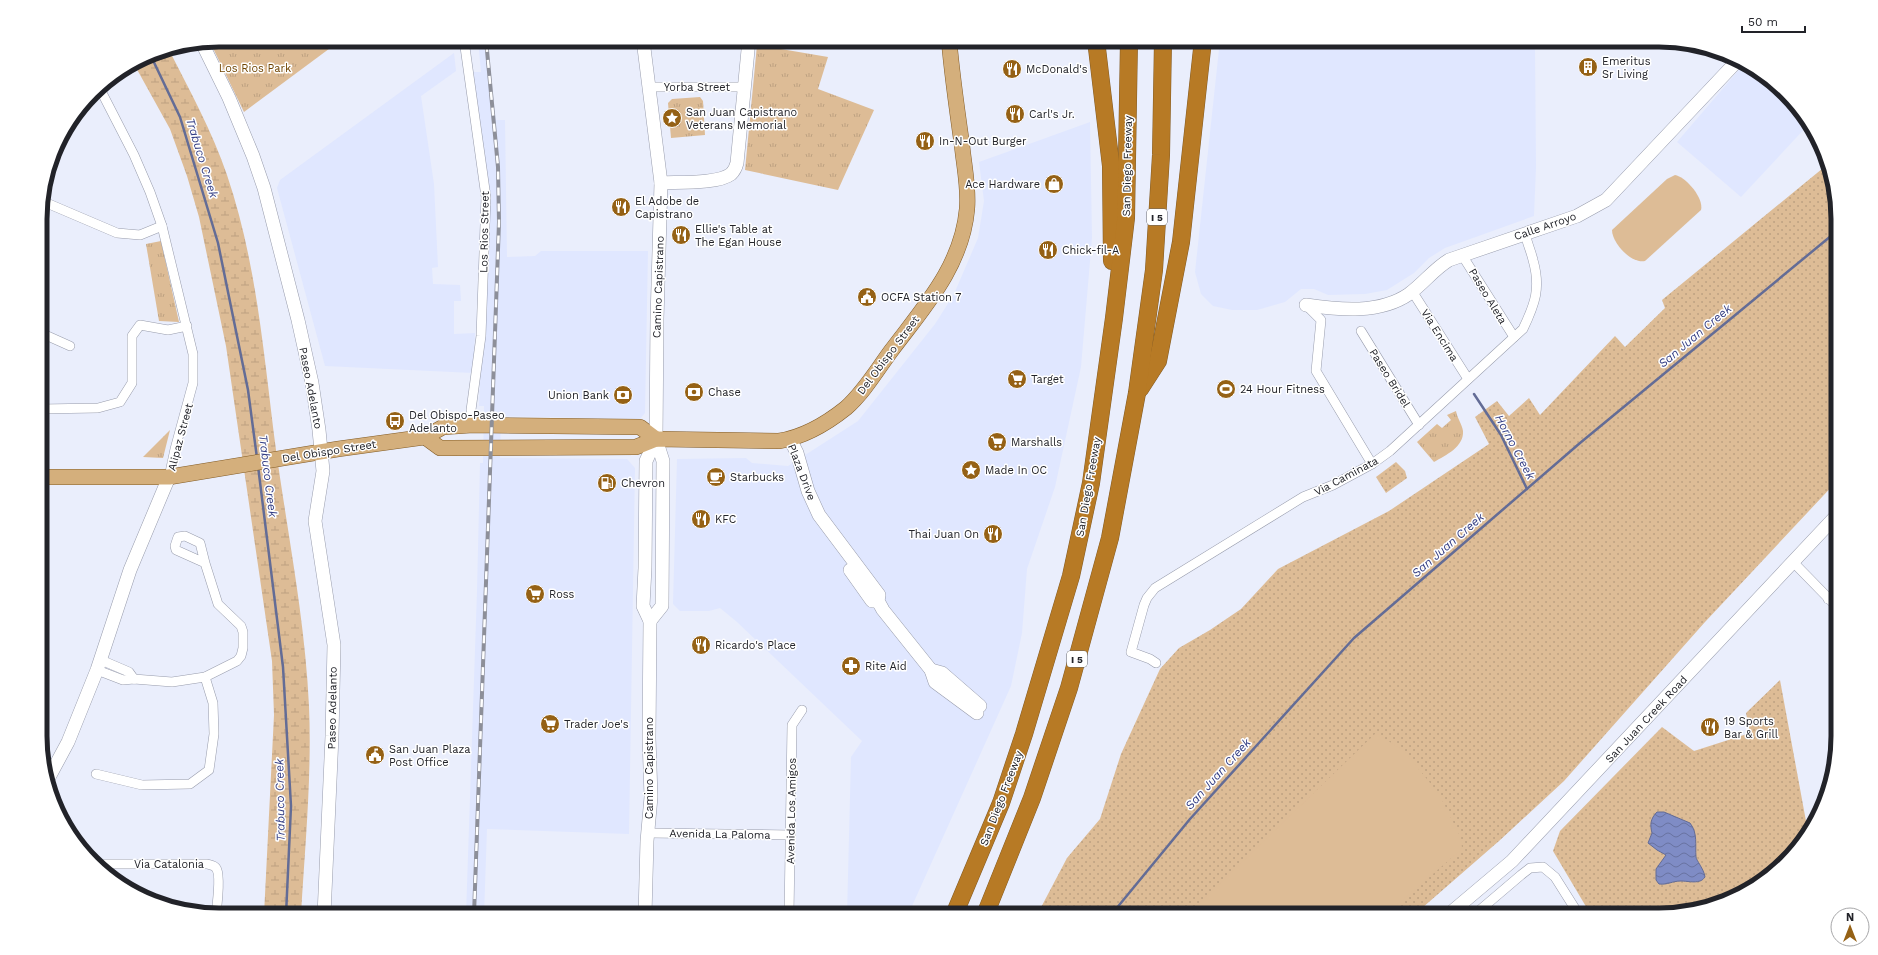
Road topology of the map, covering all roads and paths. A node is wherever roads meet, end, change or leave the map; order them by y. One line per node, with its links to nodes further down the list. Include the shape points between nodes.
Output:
1 (204, 47): 35 (street, Paseo Adelanto, via 229,98 264,188 312,383)
2 (465, 47): 30 (street, Los Rios Street, via 486,197 481,336 471,410)
3 (644, 47): 11 (street, Camino Capistrano)
4 (747, 47): 12 (street)
5 (950, 47): 34 (main road, Del Obispo Street, via 967,193 965,223 955,257 932,297 852,402 824,424)
6 (1097, 47): 21 (highway, via 1111,166)
7 (1129, 47): 21 (highway, San Diego Freeway, via 1126,218)
8 (1164, 47): 28 (highway, I 5, via 1154,270)
9 (1203, 47): 28 (highway, via 1181,242 1158,361)
10 (1734, 64): 17 (street, Calle Arroyo, via 1606,200)
11 (650, 87): 12 (street, Yorba Street); 14 (street, Camino Capistrano)
12 (744, 87): 14 (street, via 737,163 731,174 719,179)
13 (102, 93): 16 (street, Alipaz Street, via 134,155)
14 (661, 183): 33 (street, Camino Capistrano)
15 (47, 203): 16 (street, via 117,233 140,235)
16 (162, 226): 22 (street, Alipaz Street)
17 (1527, 240): 18 (street, Calle Arroyo); 25 (street, Via Caminata, via 1538,287 1534,308 1522,329)
18 (1462, 255): 19 (street, Calle Arroyo, via 1438,266); 25 (street, Paseo Aleta)
19 (1412, 291): 20 (street, Calle Arroyo, via 1389,304 1369,308); 27 (street, Via Encima)
20 (1306, 305): 36 (street, via 1321,320 1316,371)
21 (1114, 318): 60 (highway, San Diego Freeway, via 1091,483 1071,576 1001,803)
22 (187, 326): 29 (street, via 168,330 140,325 132,336 132,383 120,402 98,408); 38 (street, Alipaz Street, via 193,354 193,383 174,449)
23 (1361, 331): 31 (street, Paseo Bridel)
24 (47, 336): 26 (street)
25 (1514, 337): 27 (street, Via Caminata)
26 (70, 346)
27 (1468, 379): 31 (street, Via Caminata)
28 (1137, 393): 61 (highway, I 5, via 1110,538 1069,688 1032,798)
29 (47, 409)
30 (473, 425): 32 (main road, Del Obispo Street, via 443,427); 33 (main road, Del Obispo Street, via 640,427)
31 (1419, 425): 36 (street, Via Caminata)
32 (425, 438): 33 (main road, Del Obispo Street, via 440,448 636,447); 35 (main road, Del Obispo Street)
33 (656, 439): 34 (main road, Del Obispo Street, via 761,442); 45 (street, Camino Capistrano, via 646,461 643,606); 45 (street, Camino Capistrano, via 663,461 662,606)
34 (790, 439): 50 (street, Plaza Drive, via 792,464 801,498 812,521 872,602 878,601 931,670 942,673)
35 (321, 452): 38 (main road, Del Obispo Street); 57 (street, Paseo Adelanto, via 323,471 315,521 334,645)
36 (1372, 464): 46 (street, Via Caminata, via 1304,497 1150,592 1131,652)
37 (47, 477): 38 (main road, Del Obispo Street)
38 (169, 477): 47 (street, Alipaz Street, via 130,570)
39 (1831, 522): 41 (street, San Juan Creek Road)
40 (205, 562): 48 (street, via 215,597 223,610 241,626 244,641 241,656 237,661)
41 (1794, 563): 43 (street); 62 (street, San Juan Creek Road, via 1512,860)
42 (1831, 596): 43 (street)
43 (1828, 599): 44 (street)
44 (1831, 602)
45 (650, 622): 53 (street, Camino Capistrano)
46 (1156, 663)
47 (99, 665): 48 (street, via 129,672 134,679 172,682); 51 (street, Alipaz Street, via 68,742)
48 (205, 677): 52 (street, via 213,703 214,734 209,770 190,784 142,786)
49 (802, 710): 54 (street, Avenida Los Amigos, via 792,725)
50 (979, 710)
51 (51, 774)
52 (96, 774)
53 (649, 832): 54 (street, Avenida La Paloma); 58 (street, Camino Capistrano)
54 (791, 835): 59 (street, Avenida Los Amigos)
55 (105, 864): 56 (street, Via Catalonia, via 213,866 218,875)
56 (216, 908)
57 (324, 908)
58 (645, 908)
59 (789, 908)
60 (957, 908)
61 (988, 908)
62 (1456, 908)
63 (1482, 908): 64 (street, via 1520,874 1530,868 1543,867 1555,877)
64 (1575, 908)

